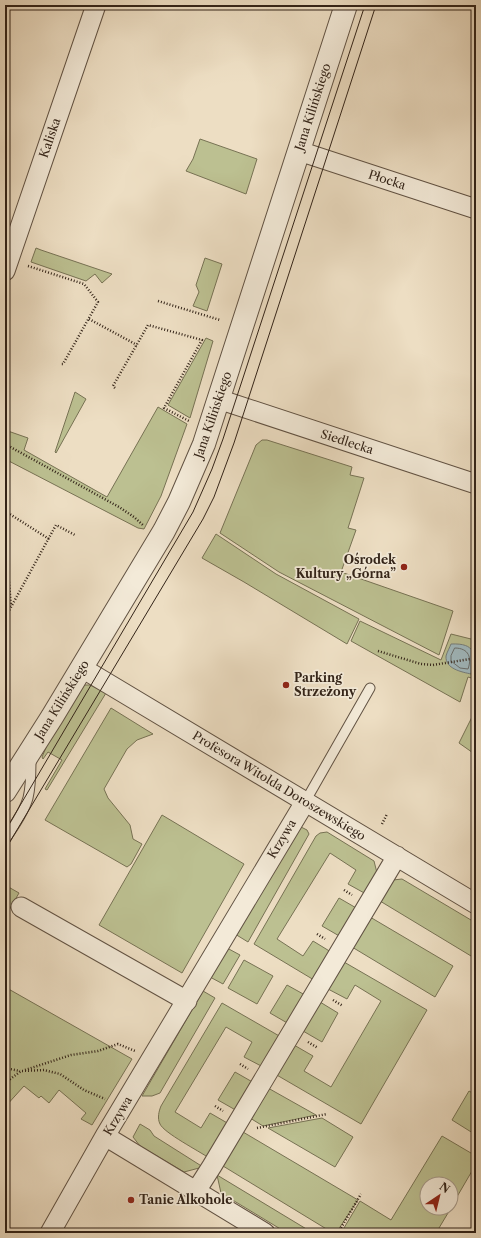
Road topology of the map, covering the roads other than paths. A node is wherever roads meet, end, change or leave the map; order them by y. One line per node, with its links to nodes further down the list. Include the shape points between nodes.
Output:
1 (96, 5): 5 (street, Kaliska)
2 (346, 5): 3 (street, Jana Kilińskiego)
3 (299, 151): 4 (street, Płocka); 6 (street, Jana Kilińskiego)
4 (476, 209)
5 (5, 271)
6 (218, 399): 7 (street, Siedlecka); 8 (street, Jana Kilińskiego, via 204,444 179,502)
7 (476, 484)
8 (82, 668): 10 (street, Jana Kilińskiego); 12 (street, Profesora Witolda Doroszewskiego)
9 (370, 688): 12 (lane)
10 (31, 750): 11 (street, Jana Kilińskiego); 13 (lane, via 28,799)
11 (5, 790)
12 (305, 802): 14 (street, Profesora Witolda Doroszewskiego); 17 (street, Krzywa)
13 (5, 840)
14 (396, 856): 15 (street, Profesora Witolda Doroszewskiego); 19 (street)
15 (476, 904)
16 (21, 907): 17 (street)
17 (187, 1001): 18 (street, Krzywa)
18 (105, 1136): 19 (street); 20 (street, Krzywa)
19 (196, 1191): 21 (street)
20 (50, 1233)
21 (265, 1233)

